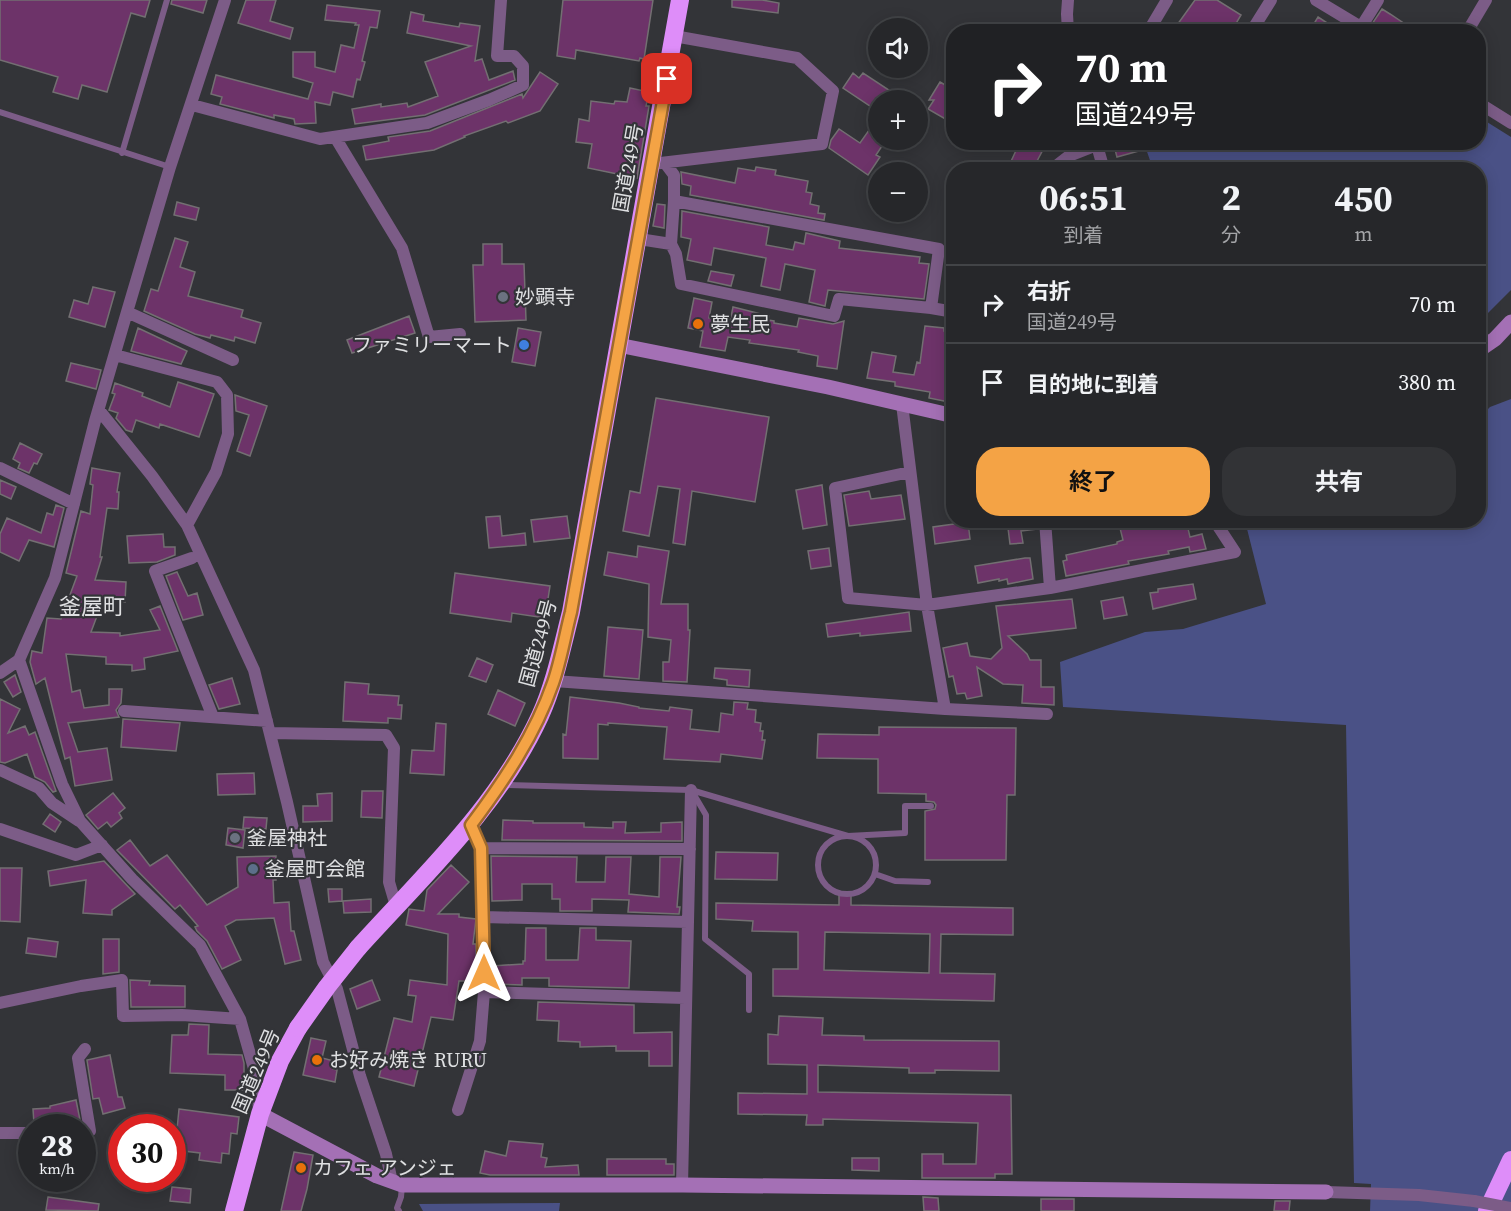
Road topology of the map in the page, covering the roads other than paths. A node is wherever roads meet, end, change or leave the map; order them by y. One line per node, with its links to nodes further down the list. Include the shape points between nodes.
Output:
1 (166, 0): 24 (lane)
2 (225, 0): 18 (street)
3 (497, 0): 22 (street, via 496,56 514,56 523,66 523,85 427,123)
4 (680, 0): 17 (highway, 国道249号)
5 (1068, 0): 11 (street)
6 (1167, 0): 12 (street)
7 (1270, 0): 13 (street)
8 (1316, 0): 14 (street)
9 (1377, 0): 15 (street)
10 (1486, 0): 16 (street)
11 (1068, 24)
12 (1153, 24)
13 (1256, 24)
14 (1354, 24)
15 (1366, 24)
16 (1472, 24)
17 (674, 36): 26 (highway, 国道249号); 26 (street, via 797,58 833,91 822,144)
18 (192, 105): 22 (street, via 320,139); 27 (street)
19 (1486, 107): 21 (street)
20 (0, 112): 24 (lane)
21 (1511, 123)
22 (335, 137): 35 (street, via 402,248 429,337)
23 (1081, 151): 25 (street)
24 (122, 153): 27 (lane)
25 (1061, 162)
26 (658, 164): 28 (street, via 674,175); 29 (highway, 国道249号)
27 (170, 167): 33 (street)
28 (674, 201): 30 (street); 31 (street, via 939,249)
29 (639, 239): 30 (street); 36 (highway, 国道249号)
30 (671, 244): 31 (street, via 681,284 834,316 839,299)
31 (931, 308): 32 (street)
32 (946, 311)
33 (127, 312): 38 (street); 39 (street)
34 (1511, 322): 37 (street)
35 (460, 334)
36 (618, 345): 40 (street); 54 (highway, 国道249号, via 571,612)
37 (1486, 345)
38 (115, 355): 41 (street); 46 (street, via 217,382 227,395 228,434 216,472)
39 (232, 360)
40 (902, 404): 42 (street); 44 (street)
41 (99, 410): 45 (street); 46 (street)
42 (946, 414)
43 (0, 468): 45 (street)
44 (910, 472): 51 (street); 51 (street, via 835,488 848,598)
45 (74, 504): 52 (street, via 55,578)
46 (187, 525): 59 (street, via 254,670)
47 (1046, 528): 50 (street)
48 (1219, 528): 50 (street, via 1235,552)
49 (192, 558): 58 (street, via 155,571)
50 (1050, 588): 51 (street)
51 (927, 605): 55 (street)
52 (19, 660): 53 (street); 64 (street, via 62,784)
53 (0, 673)
54 (554, 681): 55 (street); 61 (highway, 国道249号)
55 (945, 709): 57 (street)
56 (124, 711): 58 (street)
57 (1047, 714)
58 (213, 717): 59 (street)
59 (268, 727): 73 (street, via 386,735 394,748 389,882); 88 (street, via 323,962 337,989 360,1076)
60 (0, 770): 64 (street, via 39,788 52,803)
61 (501, 785): 62 (lane); 65 (highway, 国道249号)
62 (691, 790): 67 (lane); 70 (street); 79 (lane, via 706,815 705,939 749,974)
63 (931, 806): 67 (lane, via 905,806 905,833)
64 (80, 821): 68 (street)
65 (471, 825): 69 (street); 73 (highway, 国道249号)
66 (2, 832): 68 (street, via 76,855)
67 (848, 836): 71 (lane, via 871,848); 71 (lane, via 838,837 822,849 818,858 820,878 826,886 845,895 864,890)
68 (102, 845): 80 (street, via 200,945)
69 (481, 848): 70 (street); 74 (street)
70 (690, 849): 75 (street)
71 (875, 874): 72 (lane, via 895,881)
72 (928, 882)
73 (396, 906): 84 (highway, 国道249号, bridge, via 358,948 298,1028 280,1061)
74 (484, 917): 75 (street); 76 (street)
75 (688, 922): 77 (street)
76 (484, 992): 77 (street); 82 (street, via 480,1041)
77 (685, 998): 89 (street)
78 (0, 1003): 80 (street, via 122,980 123,1016)
79 (749, 1010)
80 (240, 1019): 84 (street, via 255,1072)
81 (86, 1050): 83 (street, via 78,1058)
82 (458, 1110)
83 (87, 1114)
84 (260, 1114): 88 (street); 93 (highway, 国道249号)
85 (18, 1132): 86 (street)
86 (0, 1133)
87 (1511, 1160): 91 (highway)
88 (397, 1184): 89 (street); 94 (lane, via 401,1197)
89 (682, 1185): 90 (street)
90 (1326, 1192): 91 (street, via 1419,1195)
91 (1480, 1206): 92 (street, bridge)
92 (1511, 1209)
93 (234, 1211)
94 (399, 1211)

